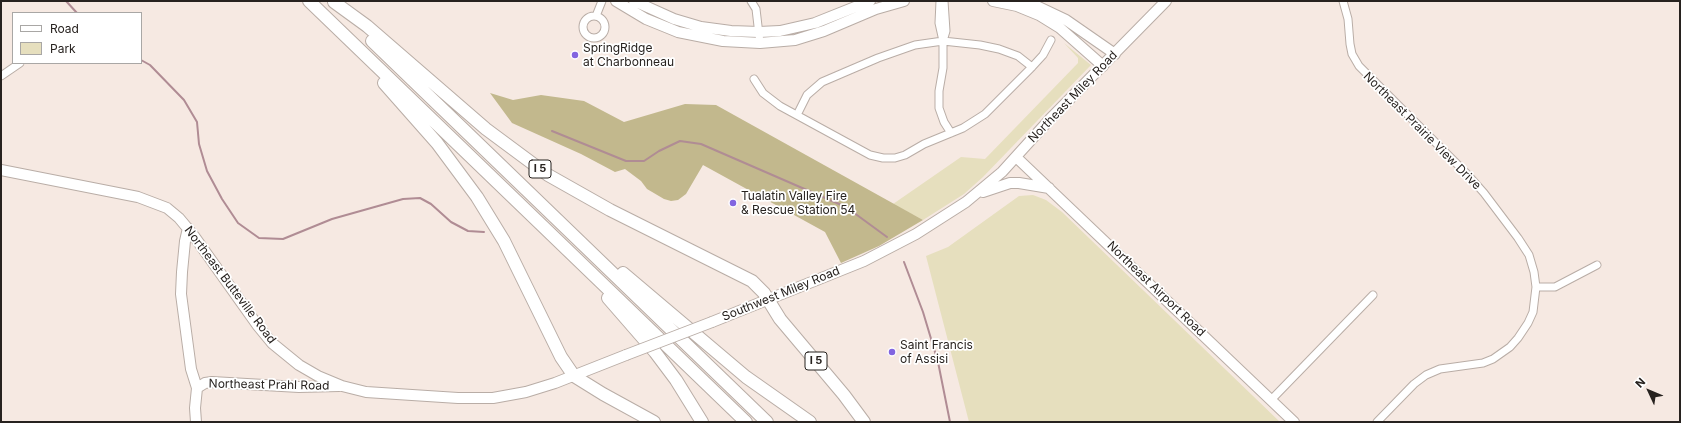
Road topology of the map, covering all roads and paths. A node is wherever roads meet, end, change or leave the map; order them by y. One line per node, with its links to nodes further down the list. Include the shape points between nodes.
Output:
1 (309, 1): 17 (highway)
2 (602, 1): 16 (street)
3 (616, 1): 21 (street, via 646,19 690,36)
4 (634, 1): 18 (street, via 674,19 701,27)
5 (751, 1): 18 (street, via 756,9)
6 (870, 1): 18 (street, via 815,23 780,31)
7 (904, 1): 21 (street, via 795,40)
8 (940, 1): 20 (street, via 940,30)
9 (944, 1): 20 (street, via 946,31)
10 (993, 1): 15 (street)
11 (1026, 1): 15 (street)
12 (1166, 1): 22 (street, Northeast Miley Road)
13 (1343, 1): 38 (street, Northeast Prairie View Drive, via 1352,54 1359,66 1484,193 1528,255)
14 (333, 2): 35 (highway, I 5); 40 (highway, I 5, via 367,26 457,105 525,159 605,208 748,279)
15 (1041, 8): 22 (street, via 1066,20); 24 (street)
16 (596, 16)
17 (341, 32): 36 (highway); 41 (highway, via 437,143 477,197 504,241 561,358)
18 (759, 32): 21 (street)
19 (1051, 40): 25 (street)
20 (943, 41): 25 (street, via 999,49 1018,56); 28 (street, via 904,48 822,82 806,96); 29 (street, via 939,108 944,122)
21 (760, 43)
22 (1115, 54): 24 (street, Northeast Miley Road)
23 (19, 64): 26 (street)
24 (1103, 66): 30 (street, Northeast Miley Road)
25 (1032, 67): 29 (street, via 985,114)
26 (1, 76)
27 (754, 79): 28 (street, via 768,98)
28 (797, 115): 29 (street, via 870,155 883,158 900,157)
29 (952, 133)
30 (1016, 157): 32 (street, Northeast Airport Road); 33 (street, Northeast Miley Road)
31 (1, 170): 34 (street, Northeast Butteville Road, via 148,200 167,208)
32 (1049, 188): 33 (street, via 1027,183 1010,183); 44 (street, Northeast Airport Road)
33 (979, 193): 40 (street, Southwest Miley Road, via 893,247)
34 (188, 228): 42 (street, Northeast Butteville Road, via 272,343 299,365); 43 (street, via 183,256 182,294)
35 (570, 232): 50 (highway, I 5); 51 (highway, I 5, via 629,278 746,377)
36 (576, 258): 48 (highway, via 669,370 686,393); 49 (highway)
37 (1597, 266): 38 (street, via 1555,287)
38 (1536, 287): 45 (street, Northeast Prairie View Drive, via 1533,312 1510,347 1483,363 1440,369 1426,375)
39 (1373, 295): 44 (street)
40 (769, 299): 41 (street, Southwest Miley Road, bridge); 52 (highway, I 5, via 780,318)
41 (574, 376): 42 (street, Northeast Butteville Road, via 526,392 481,399 366,392); 47 (highway)
42 (342, 386): 43 (street, Northeast Prahl Road, via 305,387 212,382)
43 (197, 388): 46 (street)
44 (1271, 400): 53 (street, Northeast Airport Road)
45 (1378, 421)
46 (196, 422)
47 (654, 422)
48 (702, 422)
49 (746, 422)
50 (767, 422)
51 (810, 422)
52 (864, 422)
53 (1294, 422)

